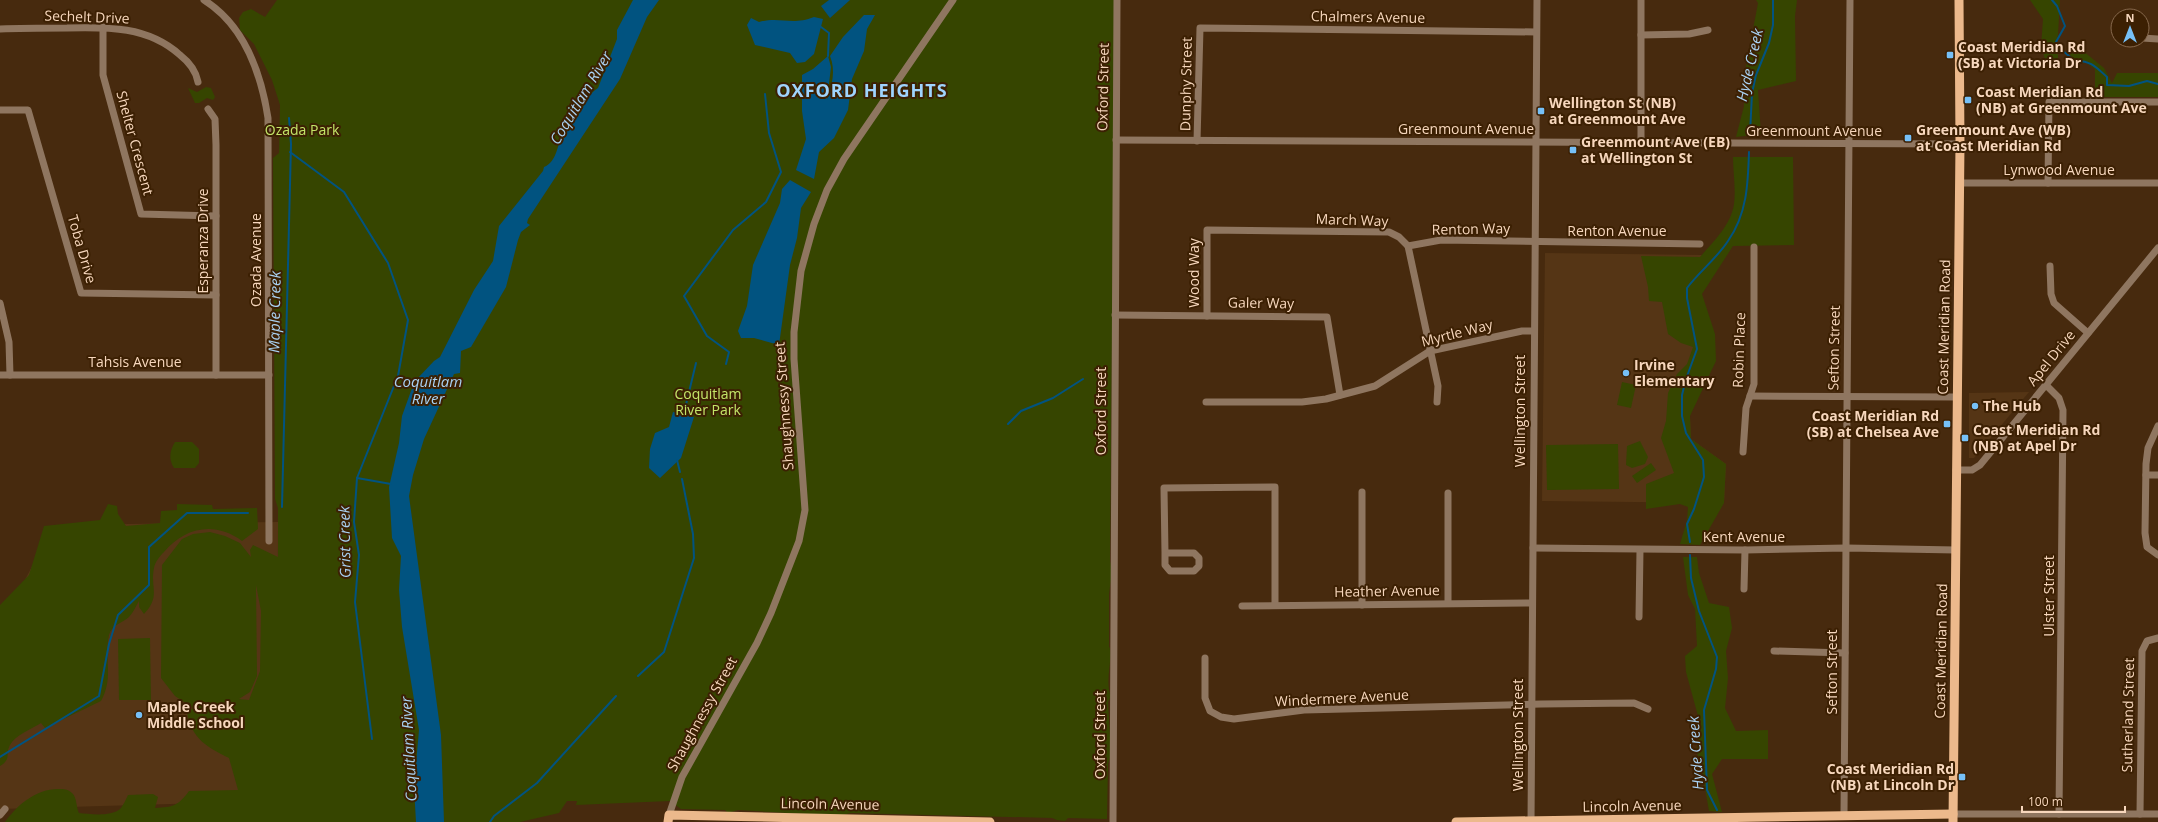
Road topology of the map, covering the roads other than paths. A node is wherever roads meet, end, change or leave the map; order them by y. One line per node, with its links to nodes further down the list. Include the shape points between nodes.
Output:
1 (204, 0): 45 (street, Ozada Avenue, via 235,29 252,59 265,99 269,139)
2 (953, 0): 87 (street, Shaughnessy Street, via 844,159 814,224 801,271 794,332 805,510 799,541 771,614 682,777)
3 (1117, 0): 18 (street, Oxford Street)
4 (1537, 0): 12 (street, Wellington Street)
5 (1641, 0): 13 (street)
6 (1850, 0): 22 (street, Sefton Street)
7 (1959, 0): 23 (main road, Coast Meridian Road)
8 (104, 27): 10 (street, Sechelt Drive); 14 (street, Sechelt Drive, via 137,32 172,47 197,74); 27 (street, Shelter Crescent, via 103,75 141,214)
9 (1200, 28): 12 (street, Chalmers Avenue); 19 (street, Dunphy Street)
10 (0, 29)
11 (1708, 30): 13 (street, via 1689,34)
12 (1536, 32): 20 (street, Wellington Street)
13 (1641, 35): 21 (street)
14 (198, 82)
15 (2158, 102): 25 (street, via 2049,102)
16 (208, 109): 27 (street, Esperanza Drive, via 215,119)
17 (0, 110): 35 (street, Toba Drive, via 28,110 80,293)
18 (1116, 140): 19 (street, Greenmount Avenue); 37 (street, Oxford Street)
19 (1197, 141): 20 (street, Greenmount Avenue)
20 (1535, 142): 21 (street, Greenmount Avenue); 29 (street, Wellington Street)
21 (1640, 144): 22 (street, Greenmount Avenue)
22 (1849, 144): 23 (street, Greenmount Avenue); 49 (street, Sefton Street)
23 (1960, 144): 24 (main road, Coast Meridian Road)
24 (1960, 183): 25 (street, Lynwood Avenue); 50 (main road, Coast Meridian Road)
25 (2048, 183): 26 (street, Lynwood Avenue)
26 (2158, 183)
27 (216, 216): 35 (street, Esperanza Drive)
28 (1207, 230): 31 (street, March Way, via 1389,232 1399,236); 38 (street, Wood Way)
29 (1534, 243): 30 (street, Renton Avenue); 31 (street, Renton Way, via 1440,240); 39 (street, Wellington Street)
30 (1700, 244)
31 (1408, 246): 41 (street)
32 (1754, 247): 48 (street, Robin Place, via 1754,377)
33 (2158, 248): 40 (street, Apel Drive)
34 (2050, 266): 40 (street, via 2051,294 2054,303)
35 (216, 295): 44 (street, Esperanza Drive)
36 (0, 303): 43 (street, via 10,342)
37 (1115, 315): 38 (street, Galer Way); 92 (street, Oxford Street)
38 (1207, 316): 47 (street, Galer Way, via 1327,317)
39 (1534, 331): 41 (street, Myrtle Way, via 1522,331); 61 (street, Wellington Street)
40 (2088, 333): 46 (street, Apel Drive)
41 (1430, 351): 47 (street, Myrtle Way, via 1375,386); 52 (street, via 1438,386)
42 (0, 375): 43 (street, Tahsis Avenue)
43 (10, 375): 44 (street, Tahsis Avenue)
44 (216, 375): 45 (street, Tahsis Avenue)
45 (269, 375): 60 (street, Ozada Avenue)
46 (2046, 384): 55 (street, Apel Drive, via 1980,465 1972,470); 82 (street, Ulster Street, via 2059,398 2063,410)
47 (1340, 395): 51 (street, Myrtle Way, via 1302,402)
48 (1750, 396): 49 (street); 54 (street, Robin Place, via 1746,408)
49 (1846, 396): 50 (street); 62 (street, Sefton Street)
50 (1957, 397): 55 (main road, Coast Meridian Road)
51 (1206, 402)
52 (1437, 402)
53 (2158, 426): 56 (street, via 2148,448)
54 (1743, 452)
55 (1956, 470): 65 (main road, Coast Meridian Road)
56 (2146, 475): 57 (street); 67 (street, via 2145,540 2148,549)
57 (2158, 475)
58 (1362, 492): 72 (street)
59 (1448, 493): 69 (street)
60 (270, 541)
61 (1533, 548): 63 (street, Kent Avenue); 70 (street, Wellington Street)
62 (1846, 548): 64 (street, Kent Avenue); 65 (street, Kent Avenue); 77 (street, Sefton Street)
63 (1640, 550): 64 (street, Kent Avenue); 74 (street)
64 (1744, 550): 68 (street)
65 (1956, 550): 88 (main road, Coast Meridian Road)
66 (1165, 553): 66 (street, via 1194,553 1199,558 1199,566 1194,571 1170,571 1165,565); 71 (street, via 1164,488 1275,487)
67 (2158, 555)
68 (1744, 589)
69 (1448, 603): 70 (street, Heather Avenue); 72 (street, Heather Avenue)
70 (1532, 604): 79 (street, Wellington Street)
71 (1275, 605): 72 (street, Heather Avenue); 73 (street, Heather Avenue)
72 (1362, 605)
73 (1242, 606)
74 (1639, 617)
75 (2158, 638): 83 (street, Sutherland Street, via 2146,642 2141,654)
76 (1774, 651): 77 (street)
77 (1845, 653): 86 (street, Sefton Street)
78 (1205, 658): 79 (street, Windermere Avenue, via 1205,698 1210,711 1221,717 1234,719 1304,710)
79 (1532, 705): 80 (street, via 1634,703); 94 (street, Wellington Street)
80 (1648, 709)
81 (5, 809): 85 (street)
82 (2059, 814): 83 (street); 88 (street)
83 (2140, 814): 84 (street)
84 (2158, 814)
85 (0, 815)
86 (1844, 816): 88 (main road, Lincoln Avenue); 90 (main road, Lincoln Avenue)
87 (669, 818): 89 (main road, Lincoln Avenue)
88 (1953, 818)
89 (874, 821): 91 (main road, Lincoln Avenue)
90 (1635, 821): 94 (main road, Lincoln Avenue)
91 (990, 822)
92 (1113, 822)
93 (1456, 822): 94 (main road, Lincoln Avenue)
94 (1531, 822)

